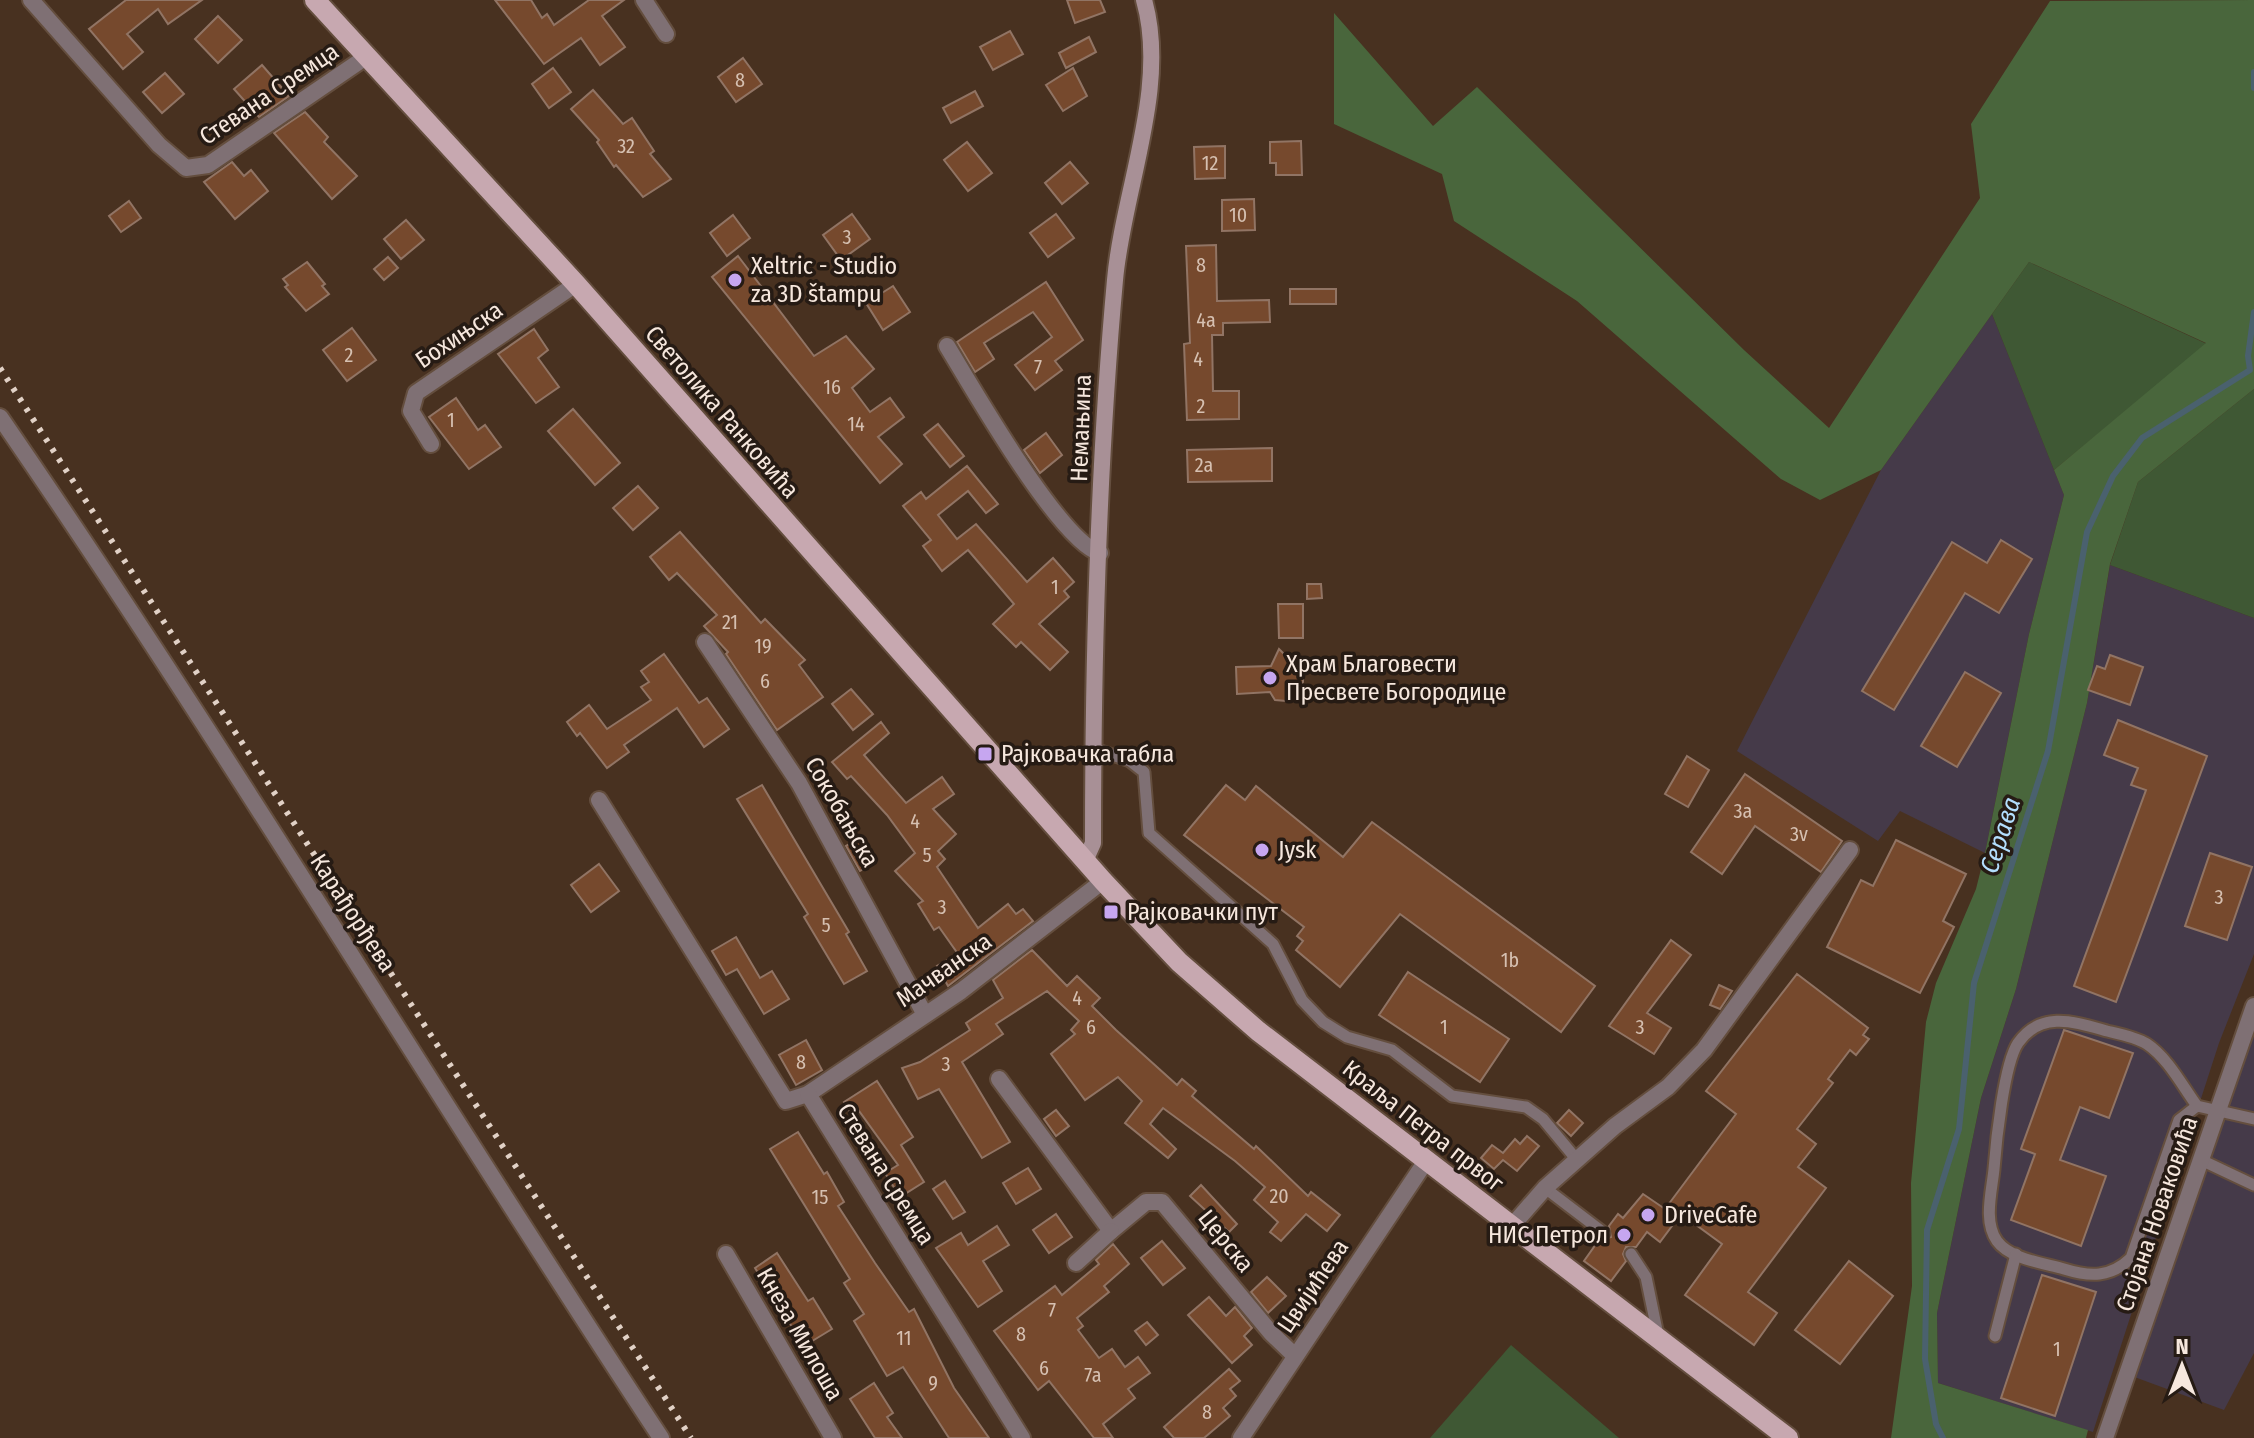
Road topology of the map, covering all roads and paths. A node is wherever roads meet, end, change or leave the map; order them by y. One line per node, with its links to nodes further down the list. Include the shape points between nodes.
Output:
1 (31, 0): 6 (street, Стевана Сремца, via 159,145 186,168 208,165)
2 (315, 0): 6 (main road, Светолика Ранковића)
3 (644, 0): 5 (street)
4 (1144, 0): 11 (street, Немањина, via 1152,28 1153,64 1117,256)
5 (666, 34)
6 (366, 57): 7 (main road, Светолика Ранковића)
7 (576, 284): 10 (street, Бохињска, via 416,393 411,411); 16 (main road, Светолика Ранковића)
8 (947, 346): 11 (street, via 1016,457 1079,542)
9 (0, 417): 40 (street, Карађорђева, via 183,690)
10 (431, 444)
11 (1100, 553): 13 (street, Немањина)
12 (705, 642): 19 (street, Сокобањска, via 799,783)
13 (1095, 749): 16 (street, Немањина, via 1093,843); 25 (lane, via 1140,768 1146,779 1149,833 1273,944 1302,1000 1323,1022 1347,1037 1392,1050 1452,1096 1511,1102 1532,1110)
14 (599, 800): 21 (street, Стевана Сремца, via 786,1101)
15 (1850, 850): 25 (street, via 1704,1050 1668,1087)
16 (1085, 861): 17 (main road, Краља Петра првог)
17 (1103, 881): 19 (street, Мачванска, via 961,991); 27 (main road, Краља Петра првог, via 1227,1006)
18 (2254, 1006): 23 (street, Стојана Новаковића)
19 (924, 1013): 21 (street, Мачванска)
20 (999, 1079): 31 (street)
21 (808, 1094): 42 (street, Стевана Сремца)
22 (2197, 1106): 23 (lane); 35 (lane, via 2179,1120 2131,1258 2124,1264 2086,1276); 35 (lane, via 2157,1053 2140,1041 2069,1020 2033,1029 2014,1052 1989,1221 1996,1239)
23 (2218, 1113): 24 (lane); 26 (street, Стојана Новаковића)
24 (2254, 1119)
25 (1577, 1160): 29 (street)
26 (2201, 1160): 28 (lane); 45 (street, Стојана Новаковића)
27 (1426, 1161): 30 (main road, Краља Петра првог); 39 (street, Цвијићева)
28 (2254, 1185)
29 (1545, 1188): 30 (street); 32 (lane)
30 (1511, 1227): 38 (main road, Краља Петра првог)
31 (1111, 1231): 36 (street, Церска); 39 (street, Церска, via 1146,1202 1162,1202)
32 (1604, 1233)
33 (726, 1254): 41 (street, Кнеза Милоша)
34 (1631, 1254): 38 (lane, via 1646,1277)
35 (2016, 1254): 37 (lane)
36 (1076, 1263)
37 (1995, 1336)
38 (1658, 1338): 44 (main road, Краља Петра првог)
39 (1295, 1356): 43 (street, Цвијићева)
40 (661, 1438)
41 (833, 1438)
42 (1022, 1438)
43 (1241, 1438)
44 (1788, 1438)
45 (2105, 1438)

